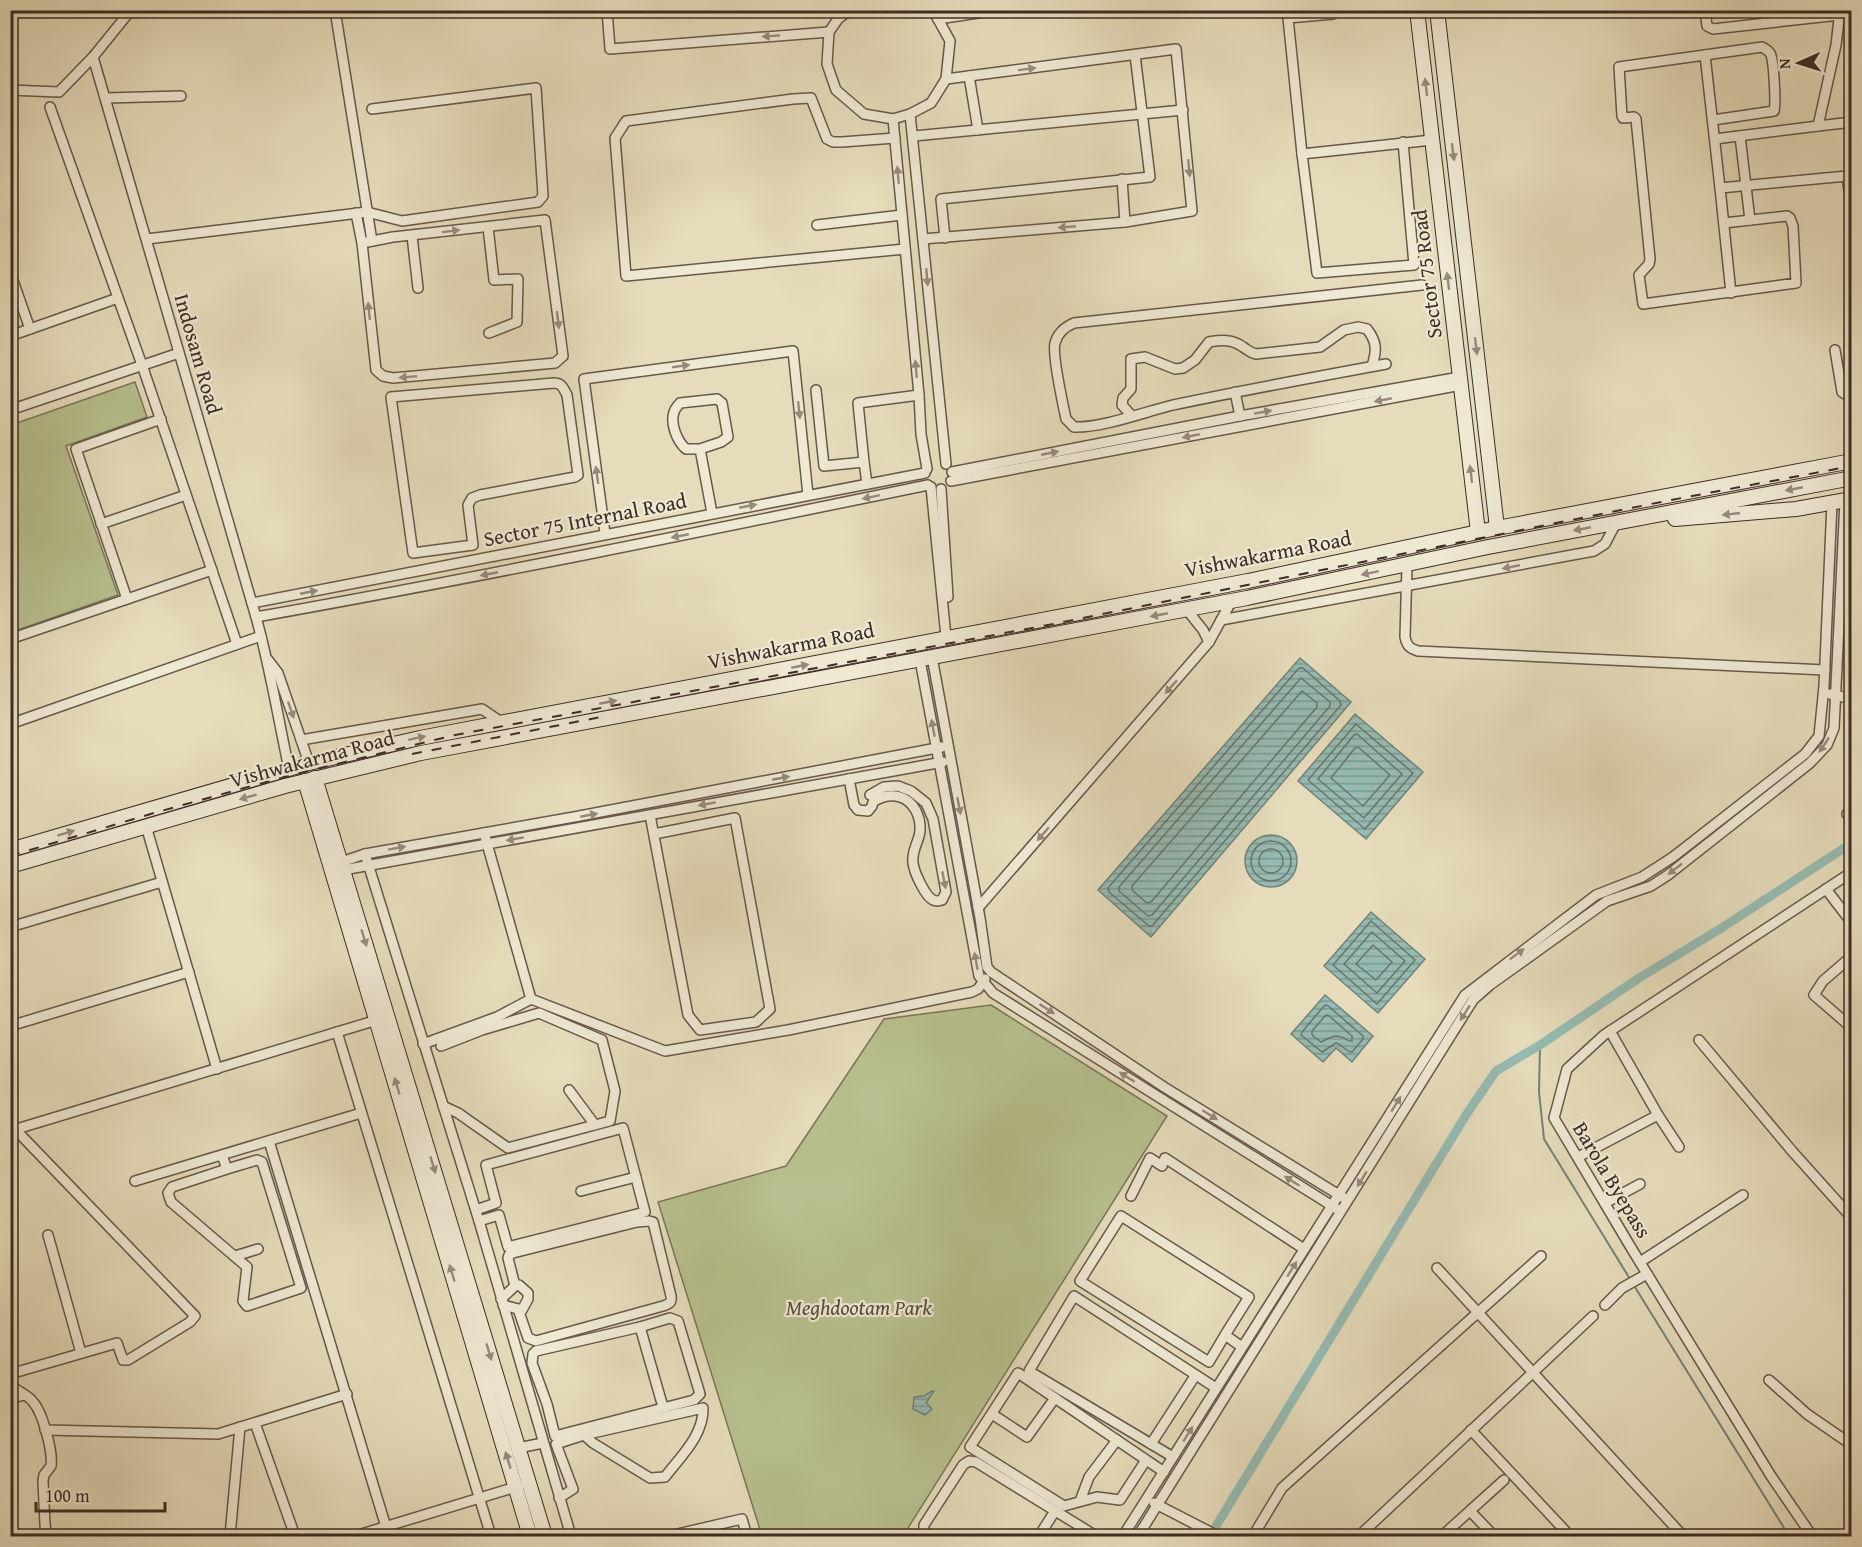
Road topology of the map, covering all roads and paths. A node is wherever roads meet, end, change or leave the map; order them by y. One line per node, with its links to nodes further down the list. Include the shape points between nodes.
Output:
1 (131, 10): 15 (street)
2 (335, 10): 44 (street)
3 (607, 10): 12 (street, one-way to 3, via 610,49)
4 (850, 10): 12 (street)
5 (998, 10): 11 (street)
6 (1417, 10): 35 (main road, Sector 75 Road, one-way to 6)
7 (1437, 10): 94 (main road, Sector 75 Road, one-way to 94)
8 (1705, 10): 9 (street, via 1707,26 1713,29)
9 (1840, 13): 29 (street)
10 (1333, 14): 37 (street, via 1288,18)
11 (935, 15): 17 (street, via 950,40)
12 (829, 32): 26 (street, via 827,64 836,90 864,114)
13 (1135, 54): 16 (street, one-way to 13); 23 (street, via 1176,49); 25 (street)
14 (1705, 55): 27 (street); 27 (street, via 1762,47 1771,56 1773,111); 62 (street, via 1619,68 1622,117 1636,119 1649,248 1649,264 1639,278 1643,304)
15 (93, 57): 18 (street, via 58,92); 20 (street, Indosam Road)
16 (969, 76): 17 (street); 30 (street)
17 (946, 79): 24 (street, via 931,103)
18 (10, 90)
19 (181, 96): 20 (street)
20 (105, 98): 55 (street, Indosam Road)
21 (50, 107): 63 (street)
22 (372, 109): 44 (street, via 536,88 543,196 538,202 402,221)
23 (1184, 110): 25 (street); 48 (street, one-way to 48, via 1192,212)
24 (910, 114): 26 (street); 31 (street)
25 (1142, 114): 30 (street); 39 (street, via 1150,177)
26 (893, 119): 33 (street)
27 (1713, 120): 34 (street)
28 (1851, 122): 29 (street)
29 (1818, 126): 32 (street)
30 (978, 130): 31 (street)
31 (914, 136): 54 (street)
32 (1740, 136): 34 (street); 40 (street)
33 (895, 138): 46 (street, one-way to 33); 58 (street, via 827,140 812,98 626,121 615,138 626,276)
34 (1715, 139): 41 (street)
35 (1432, 140): 36 (street); 74 (main road, Sector 75 Road, one-way to 35)
36 (1403, 142): 37 (street); 37 (street, via 1414,265 1317,273)
37 (1302, 154)
38 (1849, 176): 40 (street); 42 (street)
39 (1122, 179): 48 (street); 53 (street, via 941,198)
40 (1746, 186): 41 (street); 47 (street)
41 (1720, 188): 49 (street)
42 (1851, 197): 43 (street)
43 (1851, 210)
44 (367, 212): 45 (street); 56 (street)
45 (356, 213): 55 (street); 57 (street)
46 (902, 215): 50 (street); 58 (street)
47 (1750, 220): 49 (street); 62 (street, via 1790,218 1797,282)
48 (1125, 222): 53 (street, one-way to 53)
49 (1724, 223): 62 (street)
50 (817, 225)
51 (488, 227): 52 (street, one-way to 51); 57 (street, one-way to 57, via 545,220 563,356 555,363 383,376 376,370); 67 (street, via 494,280 518,279 517,322)
52 (412, 236): 56 (street); 61 (street)
53 (945, 238): 54 (street)
54 (923, 239): 64 (street, one-way to 64)
55 (147, 240): 70 (street, Indosam Road)
56 (372, 241): 57 (street)
57 (362, 243)
58 (905, 249): 65 (street)
59 (11, 277): 66 (street)
60 (1422, 285): 80 (street, via 1074,323 1059,332 1054,344 1066,419 1074,427 1086,427)
61 (418, 288)
62 (1731, 292)
63 (118, 298): 66 (street); 72 (street)
64 (929, 303): 65 (street); 86 (street)
65 (910, 304): 78 (street, one-way to 65)
66 (30, 329): 68 (street)
67 (489, 333)
68 (10, 336)
69 (1835, 350): 77 (street, via 1842,392)
70 (179, 353): 72 (street); 112 (street, Indosam Road)
71 (1386, 364): 73 (street)
72 (142, 365): 79 (street); 82 (street)
73 (1372, 366): 76 (street); 80 (street, via 1376,351 1373,337 1358,327 1344,330 1320,347 1265,353 1251,353 1232,341 1209,342 1196,360 1183,368 1174,369 1145,357 1131,359 1131,389 1122,405)
74 (1460, 381): 81 (street, one-way to 74); 88 (street, one-way to 88); 95 (main road, Sector 75 Road, one-way to 74)
75 (816, 390): 85 (street, via 824,466)
76 (1235, 392): 80 (street); 81 (street)
77 (1851, 394)
78 (919, 395): 85 (street, via 858,403); 87 (street)
79 (10, 410)
80 (1131, 415)
81 (1240, 416): 88 (street, one-way to 81)
82 (160, 419): 92 (street); 100 (street, via 76,449)
83 (700, 449): 83 (street, via 686,449 680,444 674,412 680,403 717,399 722,403 728,436); 97 (street)
84 (1850, 461): 89 (main road); 101 (main road, Vishwakarma Road)
85 (864, 462): 90 (street)
86 (946, 464): 87 (street, via 933,463); 88 (street)
87 (926, 471): 90 (street, Sector 75 Internal Road); 91 (street, via 926,481)
88 (952, 477): 91 (street, via 948,486)
89 (1851, 478): 98 (main road, Vishwakarma Road, one-way to 98)
90 (867, 484): 93 (street, Sector 75 Internal Road)
91 (934, 487): 115 (street, Sector 75 Internal Road, one-way to 115); 118 (street)
92 (186, 495): 100 (street); 107 (street)
93 (808, 495): 97 (street, Sector 75 Internal Road, one-way to 93); 103 (street, one-way to 93, via 584,379 793,351)
94 (1493, 495): 95 (main road); 101 (main road, Sector 75 Road)
95 (1474, 497): 102 (main road, Sector 75 Road)
96 (1843, 501): 98 (main road, one-way to 98, via 1682,519); 124 (street); 128 (street)
97 (712, 513): 103 (street, Sector 75 Internal Road)
98 (1643, 518): 99 (main road, Vishwakarma Road)
99 (1616, 523): 106 (main road, Vishwakarma Road, one-way to 106); 108 (street, one-way to 108, via 1605,543 1594,551)
100 (101, 524): 110 (street)
101 (1497, 528): 102 (main road, Vishwakarma Road)
102 (1478, 532): 118 (main road, Vishwakarma Road, via 1248,581)
103 (606, 533): 105 (street, Sector 75 Internal Road)
104 (473, 545): 104 (street, via 412,553 391,397 559,383 567,395 578,475 472,498 468,505); 105 (street)
105 (476, 559): 112 (street, Sector 75 Internal Road, one-way to 105)
106 (1407, 565): 108 (street); 109 (main road, Vishwakarma Road, one-way to 109)
107 (212, 570): 110 (street); 121 (street)
108 (1407, 587): 114 (street); 124 (street, via 1407,645 1418,651)
109 (1276, 592): 111 (main road, Vishwakarma Road); 114 (street)
110 (127, 599): 119 (street)
111 (1231, 602): 113 (main road, Vishwakarma Road); 116 (street)
112 (252, 603): 115 (street, Indosam Road)
113 (1187, 610): 120 (street); 122 (main road, Vishwakarma Road, one-way to 122)
114 (1280, 610): 116 (street)
115 (256, 617): 117 (street, Indosam Road)
116 (1221, 620): 120 (street)
117 (261, 636): 121 (street); 123 (street, Indosam Road)
118 (949, 636): 125 (main road, Vishwakarma Road, one-way to 118)
119 (10, 639)
120 (1209, 642): 163 (street, one-way to 163)
121 (237, 644): 133 (street)
122 (926, 658): 130 (main road, Vishwakarma Road); 135 (street); 136 (street, one-way to 122)
123 (268, 660): 134 (street, Indosam Road, one-way to 134, via 278,673); 140 (street, Indosam Road)
124 (1825, 670): 127 (street)
125 (692, 686): 126 (main road, Vishwakarma Road); 130 (main road, Vishwakarma Road, via 690,692)
126 (659, 692): 131 (main road, via 665,697); 132 (main road, Vishwakarma Road, one-way to 126)
127 (1823, 693): 128 (street); 197 (street, one-way to 127, via 1465,995 1596,895 1642,877 1673,857 1805,754 1819,736)
128 (1835, 695): 129 (street); 200 (street, one-way to 200, via 1834,728 1827,745 1810,763 1668,875 1651,886 1607,902 1473,1000)
129 (1851, 699)
130 (696, 701): 131 (main road, Vishwakarma Road)
131 (665, 707): 143 (main road, Vishwakarma Road, via 421,753)
132 (501, 722): 134 (street, via 482,709); 139 (main road, Vishwakarma Road, one-way to 132)
133 (10, 724)
134 (301, 740): 139 (street, Indosam Road)
135 (948, 746): 136 (street); 137 (street)
136 (936, 748): 138 (street); 144 (street, one-way to 136)
137 (951, 760): 138 (street); 163 (street, one-way to 163)
138 (939, 762): 141 (street); 169 (street, one-way to 138, via 979,976)
139 (309, 763): 140 (main road, Vishwakarma Road)
140 (289, 769): 155 (main road, Vishwakarma Road, one-way to 140)
141 (865, 776): 142 (street); 146 (street)
142 (849, 779): 145 (street); 147 (street)
143 (310, 780): 149 (main road, Vishwakarma Road, one-way to 149); 158 (main road); 171 (main road)
144 (745, 785): 145 (street); 150 (street, one-way to 144)
145 (747, 797): 148 (street, one-way to 148)
146 (870, 797): 147 (street, via 858,793); 147 (street, via 872,806 861,812 855,808); 152 (street, via 890,786 917,795 930,810); 153 (street, via 893,796 909,801 919,818)
147 (853, 798)
148 (650, 815): 151 (street); 154 (street, one-way to 154)
149 (146, 826): 157 (main road, Vishwakarma Road); 161 (street)
150 (484, 833): 154 (street); 156 (street, one-way to 150)
151 (654, 834): 151 (street, via 735,818 770,1009 756,1022 700,1030 688,1015)
152 (936, 840): 153 (street); 153 (street, one-way to 153, via 946,892 938,901 930,898 916,874 913,852)
153 (917, 842)
154 (487, 844): 159 (street); 170 (street)
155 (10, 850)
156 (365, 854): 158 (street); 159 (street)
157 (10, 866)
158 (342, 866): 159 (street); 256 (main road, one-way to 256)
159 (369, 867): 177 (street)
160 (1851, 872): 162 (street, Barola Byepass)
161 (162, 882): 165 (street); 167 (street)
162 (1826, 889): 164 (street); 174 (street, Barola Byepass)
163 (978, 908): 168 (street)
164 (1851, 923)
165 (10, 927)
166 (1851, 956): 173 (street, via 1823,981 1814,995)
167 (189, 972): 172 (street); 179 (street)
168 (991, 972): 169 (street); 197 (street, one-way to 197, via 1164,1086)
169 (984, 983): 170 (street, via 972,992 664,1051); 203 (street, one-way to 169, via 993,993)
170 (531, 999): 177 (street, via 497,1017)
171 (377, 1020): 175 (street); 261 (main road, one-way to 171)
172 (10, 1026)
173 (1851, 1028)
174 (1610, 1030): 183 (street); 189 (street, Barola Byepass, via 1566,1069 1554,1118)
175 (337, 1032): 179 (street); 182 (street)
176 (1699, 1040): 207 (street)
177 (423, 1044): 181 (street)
178 (441, 1046): 184 (street, via 539,1013 603,1040 615,1091 610,1121)
179 (217, 1068): 185 (street)
180 (569, 1090): 184 (street)
181 (443, 1106): 184 (street, via 508,1148); 204 (street)
182 (361, 1113): 186 (street); 262 (street)
183 (1658, 1115): 187 (street); 189 (street)
184 (594, 1125)
185 (13, 1130): 230 (street, via 195,1316 190,1323 128,1360 123,1359 117,1342)
186 (269, 1140): 188 (street); 217 (street)
187 (1679, 1147)
188 (222, 1155): 190 (street); 191 (street)
189 (1578, 1156): 202 (street, Barola Byepass)
190 (209, 1159): 192 (street); 194 (street)
191 (227, 1169): 192 (street); 219 (street, via 262,1162)
192 (214, 1173): 212 (street, via 172,1187 168,1193 171,1202)
193 (636, 1177): 196 (street); 201 (street, via 623,1128 486,1165); 206 (street, via 645,1212 508,1247)
194 (135, 1181)
195 (1640, 1184): 202 (street)
196 (581, 1191)
197 (1339, 1194): 200 (street); 203 (street)
198 (1743, 1195): 214 (street)
199 (1131, 1196): 211 (street, via 1150,1158 1162,1166 1166,1158)
200 (1348, 1200): 205 (street)
201 (496, 1203): 204 (street); 206 (street)
202 (1605, 1203): 214 (street, Barola Byepass)
203 (1331, 1206): 205 (street); 211 (street)
204 (476, 1210): 208 (street)
205 (1341, 1212): 266 (street)
206 (499, 1215): 208 (street)
207 (1851, 1218)
208 (479, 1221): 220 (street)
209 (48, 1235): 230 (street)
210 (258, 1249): 212 (street)
211 (1304, 1249): 227 (street, one-way to 211)
212 (235, 1256): 219 (street, via 247,1267 243,1301 247,1306)
213 (1541, 1256): 223 (street)
214 (1640, 1262): 216 (street, Barola Byepass)
215 (1437, 1268): 223 (street)
216 (1644, 1276): 221 (street, via 1622,1288); 292 (street, Barola Byepass)
217 (313, 1284): 219 (street); 239 (street)
218 (515, 1286): 220 (street); 222 (street, via 528,1293 526,1306); 222 (street, via 508,1258 513,1253 649,1221 653,1222 671,1296 669,1304 536,1341 528,1338)
219 (301, 1288)
220 (502, 1302): 222 (street); 238 (street)
221 (1605, 1305)
222 (518, 1309)
223 (1478, 1314): 231 (street); 286 (street, via 1282,1488)
224 (1593, 1316): 231 (street)
225 (1234, 1321): 227 (street); 228 (street); 228 (street, via 1249,1297 1121,1216 1080,1281 1209,1362)
226 (640, 1327): 236 (street, via 536,1351 532,1363); 244 (street); 244 (street, via 670,1318 678,1321 700,1394 694,1400)
227 (1251, 1333): 229 (street)
228 (1225, 1335): 229 (street)
229 (1242, 1347): 237 (street)
230 (81, 1353): 232 (street)
231 (1533, 1373): 250 (street); 291 (street)
232 (10, 1374)
233 (1195, 1376): 237 (street); 254 (street); 254 (street, via 1074,1296 1029,1371)
234 (1769, 1380): 255 (street, via 1807,1414)
235 (10, 1384): 240 (street)
236 (540, 1385): 238 (street); 243 (street)
237 (1216, 1388): 257 (street, one-way to 237)
238 (527, 1389): 245 (street)
239 (347, 1394): 247 (street); 269 (street)
240 (24, 1395): 242 (street); 249 (street, via 35,1403)
241 (1055, 1398): 246 (street, via 1027,1437); 246 (street, via 1018,1373); 252 (street)
242 (10, 1399)
243 (547, 1404): 244 (street, via 555,1436); 245 (street)
244 (663, 1407)
245 (533, 1409): 253 (street)
246 (992, 1414): 265 (street, via 970,1447 1064,1506)
247 (255, 1423): 248 (street); 272 (street)
248 (240, 1427): 249 (street, via 218,1434); 271 (street)
249 (45, 1430): 270 (street, via 52,1458 42,1481)
250 (1472, 1431): 287 (street); 290 (street)
251 (584, 1435): 251 (street, via 605,1430 704,1408 699,1432 664,1477 650,1478); 263 (street, via 556,1444 573,1489)
252 (1117, 1440): 258 (street); 265 (street, via 1089,1477)
253 (543, 1443): 256 (street); 263 (street)
254 (1151, 1444): 257 (street)
255 (1851, 1445)
256 (518, 1448): 261 (main road)
257 (1173, 1457): 259 (street)
258 (1146, 1460): 259 (street); 265 (street, via 1120,1500 1097,1497)
259 (1164, 1472): 264 (street)
260 (1504, 1480): 268 (street)
261 (522, 1485): 262 (street); 275 (main road); 276 (main road)
262 (479, 1498): 269 (street); 274 (street)
263 (559, 1498): 277 (street)
264 (1146, 1499): 266 (street); 283 (street)
265 (1080, 1501)
266 (1158, 1505): 284 (street); 285 (street)
267 (1055, 1511): 280 (street, via 969,1461 924,1525); 281 (street); 282 (street)
268 (1470, 1511): 288 (street); 289 (street)
269 (386, 1527): 273 (street)
270 (48, 1536)
271 (230, 1536)
272 (295, 1536)
273 (355, 1536)
274 (491, 1536)
275 (530, 1536)
276 (544, 1536)
277 (571, 1536)
278 (673, 1536): 279 (street, via 742,1519)
279 (747, 1536)
280 (928, 1536)
281 (1039, 1536)
282 (1096, 1536)
283 (1123, 1536)
284 (1138, 1536)
285 (1218, 1536)
286 (1253, 1536)
287 (1359, 1536)
288 (1442, 1536)
289 (1494, 1536)
290 (1570, 1536)
291 (1683, 1536)
292 (1812, 1536)

